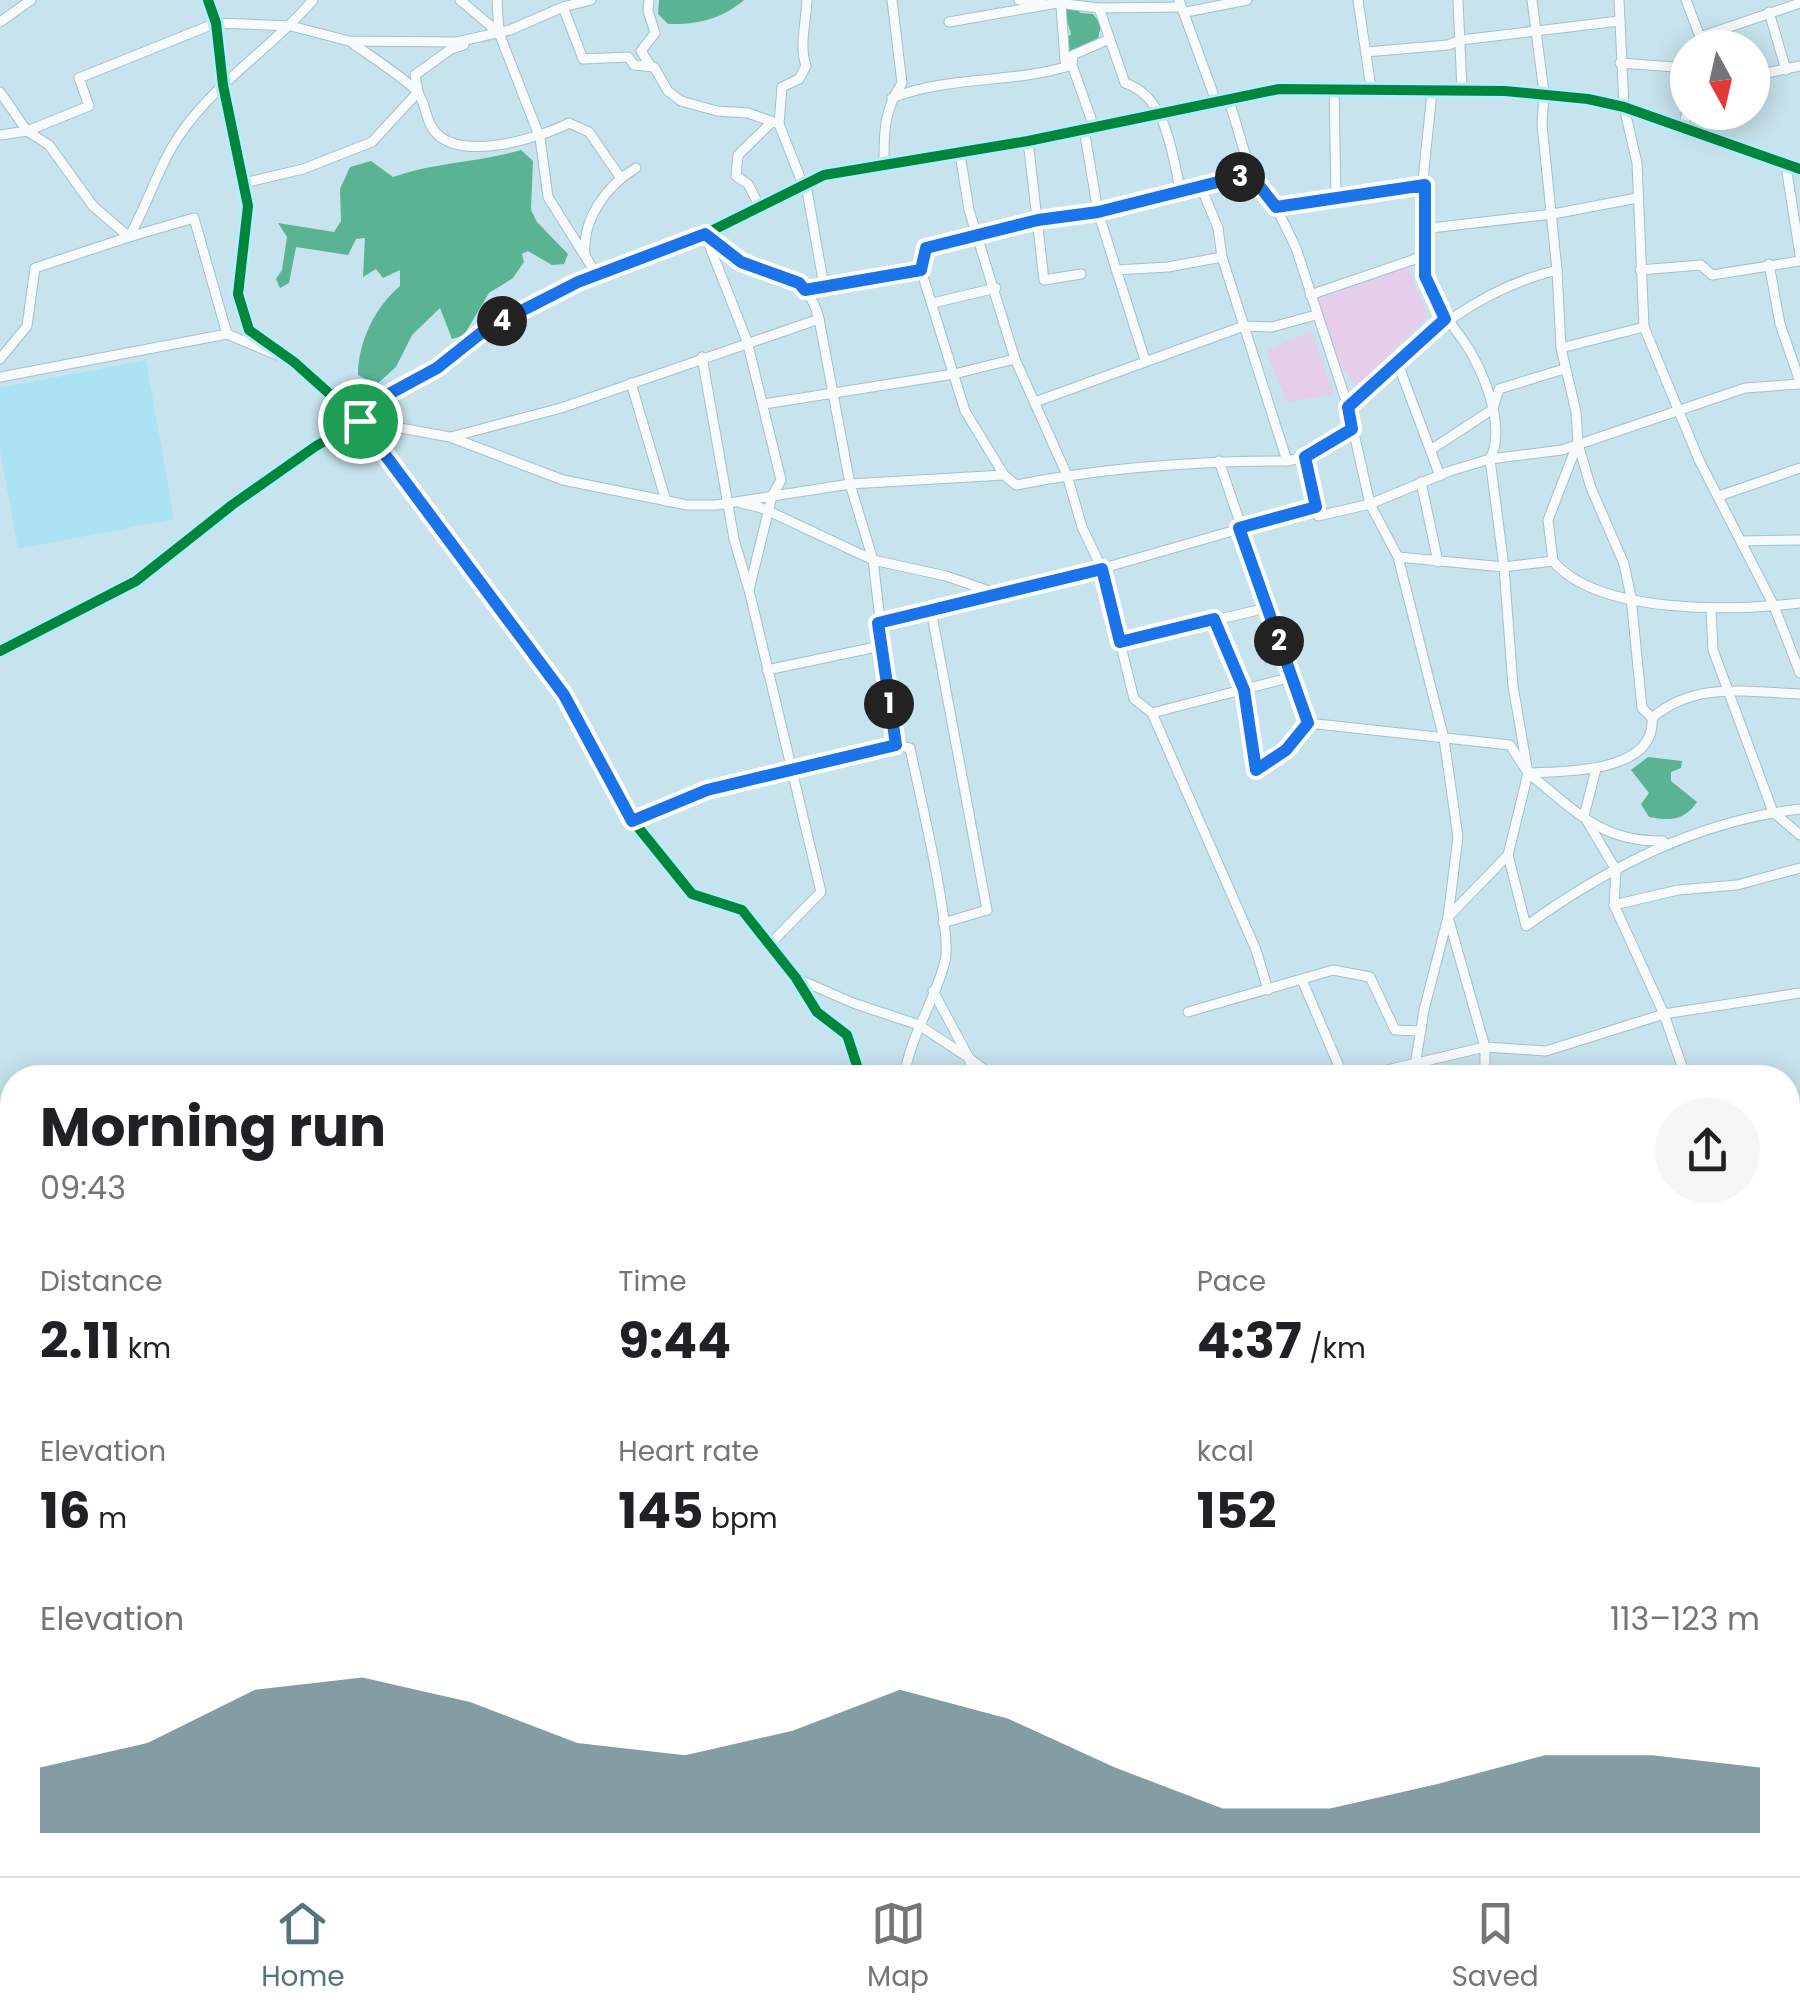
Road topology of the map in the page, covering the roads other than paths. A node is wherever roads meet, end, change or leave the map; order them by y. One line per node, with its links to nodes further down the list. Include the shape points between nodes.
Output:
1 (31, 0): 25 (street)
2 (208, 0): 27 (street)
3 (313, 0): 28 (street)
4 (460, 0): 32 (street)
5 (497, 0): 32 (street)
6 (591, 0): 20 (street)
7 (648, 0): 38 (street, via 655,33 642,51)
8 (807, 0): 56 (street, via 800,49 806,66 782,88)
9 (892, 0): 52 (street, via 902,83)
10 (1019, 0): 17 (street)
11 (1246, 0): 21 (street)
12 (1358, 0): 36 (street)
13 (1458, 0): 34 (street)
14 (1532, 0): 31 (street)
15 (1619, 0): 24 (street)
16 (1686, 0): 29 (street)
17 (1057, 2): 18 (street); 26 (street); 39 (street, via 1065,61)
18 (1083, 3): 22 (street)
19 (1800, 3): 23 (street)
20 (564, 6): 32 (street); 38 (street, via 583,59 628,57 634,65)
21 (1182, 6): 22 (street); 53 (street)
22 (1098, 8): 33 (street)
23 (1769, 12): 30 (street); 42 (street)
24 (1619, 21): 31 (street); 37 (street)
25 (0, 22)
26 (949, 22)
27 (216, 23): 28 (street); 44 (street); 60 (street, via 79,78 89,106)
28 (291, 26): 35 (street); 44 (street)
29 (1695, 30)
30 (1726, 30)
31 (1538, 32): 34 (street); 51 (street)
32 (500, 33): 35 (street, via 457,42); 49 (street, via 451,48 415,75); 62 (street)
33 (1107, 40): 39 (street, via 1073,55); 55 (street, via 1125,83)
34 (1461, 40): 36 (street); 47 (street)
35 (349, 41): 49 (street)
36 (1366, 52): 46 (street)
37 (1620, 63): 41 (street); 54 (street)
38 (650, 65): 56 (street, via 680,102)
39 (1072, 65): 52 (street, via 917,88); 58 (street)
40 (1800, 66): 42 (street)
41 (1670, 67)
42 (1786, 70): 43 (street)
43 (1770, 73)
44 (223, 85): 70 (street); 85 (street, via 180,133)
45 (1334, 88): 46 (street); 53 (street, via 1280,89); 75 (street)
46 (1371, 88): 50 (street)
47 (1462, 90): 50 (street); 51 (street)
48 (0, 92): 60 (street)
49 (418, 92): 62 (street, via 433,128 458,144 514,145); 70 (street, via 372,142)
50 (1432, 92): 72 (street)
51 (1544, 93): 54 (street); 80 (street)
52 (892, 98): 65 (street, via 882,133)
53 (1223, 102): 55 (street); 68 (street)
54 (1624, 107): 57 (street); 76 (street)
55 (1161, 115): 58 (street); 74 (street)
56 (775, 123): 71 (street); 77 (street, via 738,154 736,176)
57 (1670, 123)
58 (1089, 128): 63 (street); 79 (street)
59 (1689, 130): 67 (street)
60 (27, 131): 61 (street); 85 (street, via 49,145 93,206)
61 (0, 134)
62 (540, 138): 69 (street, via 569,123 582,126); 89 (street, via 548,197)
63 (1028, 141): 64 (street); 81 (street)
64 (960, 154): 65 (street); 84 (street)
65 (884, 166): 71 (street, via 824,175)
66 (636, 168): 69 (street)
67 (1793, 168): 88 (street)
68 (1250, 174): 73 (street); 78 (street)
69 (620, 177): 89 (street, via 587,223)
70 (244, 183): 114 (street, via 248,206 238,294 248,330)
71 (806, 185): 77 (street); 97 (street)
72 (1425, 185): 75 (street); 82 (street)
73 (1201, 188): 74 (street); 87 (street)
74 (1181, 193): 79 (street)
75 (1336, 196): 78 (street)
76 (1637, 198): 80 (street); 94 (street)
77 (760, 207): 83 (street)
78 (1276, 207): 100 (street)
79 (1098, 212): 81 (street); 92 (street)
80 (1553, 214): 82 (street); 93 (street)
81 (1037, 220): 84 (street); 95 (street, via 1044,280)
82 (1422, 230): 86 (street)
83 (705, 234): 96 (street); 99 (street, via 741,262); 108 (street)
84 (976, 234): 91 (street, via 926,248); 98 (street)
85 (129, 237): 107 (street, via 194,218); 111 (street, via 35,268 27,326)
86 (1424, 256): 100 (street); 104 (street, via 1425,276)
87 (1222, 257): 92 (street); 105 (street)
88 (1800, 258): 90 (street)
89 (586, 259): 96 (street)
90 (1769, 264): 94 (street, via 1712,275 1701,265); 119 (street)
91 (921, 270): 97 (street); 101 (street)
92 (1116, 270): 113 (street)
93 (1558, 270): 104 (street, via 1528,277); 109 (street)
94 (1640, 270): 106 (street)
95 (1080, 274)
96 (597, 275): 127 (street, via 486,329)
97 (824, 286): 99 (street)
98 (996, 288): 101 (street); 112 (street)
99 (805, 290): 103 (street)
100 (1310, 294): 102 (street)
101 (933, 303): 117 (street)
102 (1316, 315): 105 (street, via 1272,327); 124 (street)
103 (819, 319): 108 (street); 121 (street)
104 (1445, 319): 115 (street); 125 (street, via 1473,356)
105 (1244, 326): 113 (street); 135 (street)
106 (1644, 326): 109 (street); 126 (street)
107 (227, 334): 114 (street); 118 (street)
108 (747, 341): 110 (street); 123 (street)
109 (1560, 348): 116 (street)
110 (702, 357): 120 (street); 145 (street)
111 (0, 358)
112 (1015, 360): 117 (street); 122 (street)
113 (1145, 360): 122 (street)
114 (294, 362): 127 (street)
115 (1398, 364): 124 (street); 131 (street)
116 (1564, 368): 125 (street, via 1499,389); 130 (street)
117 (954, 374): 121 (street); 137 (street, via 964,411)
118 (0, 378)
119 (1800, 383): 126 (street, via 1745,388)
120 (631, 384): 129 (street); 144 (street)
121 (836, 393): 123 (street); 141 (street)
122 (1035, 402): 138 (street)
123 (764, 404): 142 (street, via 781,480)
124 (1348, 407): 128 (street)
125 (1493, 409): 131 (street); 133 (street, via 1497,446)
126 (1677, 410): 130 (street); 143 (street)
127 (360, 421): 129 (street); 171 (street, via 232,505 136,582); 189 (street, via 564,695)
128 (1352, 429): 132 (street); 146 (street)
129 (450, 437): 144 (street, via 563,480)
130 (1578, 444): 133 (street); 155 (street, via 1548,520); 161 (street, via 1620,549)
131 (1432, 449): 139 (street)
132 (1305, 457): 135 (street); 147 (street)
133 (1490, 459): 139 (street); 157 (street)
134 (1219, 461): 135 (street); 138 (street); 149 (street)
135 (1287, 461)
136 (1800, 468): 143 (street)
137 (1004, 475): 138 (street, via 1016,485); 141 (street)
138 (1066, 475): 158 (street)
139 (1440, 476): 140 (street)
140 (1421, 482): 146 (street); 156 (street)
141 (850, 484): 142 (street); 154 (street)
142 (772, 496): 145 (street); 148 (street)
143 (1719, 496): 151 (street)
144 (666, 501): 145 (street)
145 (731, 503): 148 (street); 159 (street)
146 (1370, 504): 147 (street, via 1318,516); 153 (street)
147 (1316, 507): 149 (street)
148 (770, 512): 154 (street); 159 (street)
149 (1239, 528): 158 (street); 164 (street)
150 (1795, 540): 151 (street); 152 (street)
151 (1741, 541): 163 (street)
152 (1800, 550)
153 (1398, 557): 156 (street); 181 (street)
154 (873, 560): 160 (street); 168 (street)
155 (1553, 561): 157 (street); 161 (street, via 1566,578)
156 (1438, 562): 157 (street)
157 (1504, 568): 185 (street)
158 (1102, 569): 160 (street); 169 (street)
159 (749, 590): 172 (street)
160 (1001, 594): 165 (street)
161 (1631, 597): 166 (street); 179 (street, via 1642,708)
162 (1800, 603): 163 (street)
163 (1774, 606): 166 (street); 173 (street)
164 (1267, 608): 167 (street); 174 (street)
165 (931, 610): 168 (street); 197 (street, via 987,910)
166 (1711, 610): 176 (street, via 1713,650)
167 (1214, 619): 169 (street); 175 (street)
168 (878, 623): 170 (street)
169 (1120, 642): 178 (street, via 1134,699)
170 (880, 646): 172 (street); 182 (street)
171 (0, 651)
172 (767, 670): 183 (street)
173 (1800, 673)
174 (1292, 677): 175 (street); 180 (street)
175 (1244, 690): 178 (street); 180 (street, via 1256,770 1286,750)
176 (1726, 691): 177 (street); 179 (street, via 1673,700); 187 (street)
177 (1800, 694)
178 (1152, 713): 201 (street)
179 (1652, 718): 184 (street, via 1654,733 1645,749)
180 (1308, 723): 181 (street)
181 (1444, 739): 185 (street, via 1510,744); 196 (street, via 1458,837)
182 (896, 745): 183 (street); 197 (street, via 910,748)
183 (793, 768): 189 (street, via 707,790); 198 (street, via 821,892)
184 (1596, 769): 185 (street); 188 (street)
185 (1528, 773): 188 (street); 192 (street)
186 (1800, 809): 187 (street)
187 (1773, 812): 190 (street); 191 (street)
188 (1584, 816): 191 (street, via 1607,834 1633,842); 194 (street)
189 (632, 821): 198 (street, via 692,894 742,910)
190 (1800, 834)
191 (1671, 841): 194 (street)
192 (1508, 855): 194 (street, via 1526,926); 196 (street)
193 (1800, 868): 195 (street)
194 (1616, 870): 195 (street)
195 (1614, 904): 205 (street)
196 (1448, 917): 207 (street); 208 (street)
197 (943, 923): 202 (street, via 946,958)
198 (768, 946): 199 (street)
199 (796, 978): 206 (street); 211 (street, via 817,1012 847,1035)
200 (1302, 980): 201 (street); 207 (street, via 1333,970 1370,976 1395,1030); 215 (street)
201 (1268, 990): 204 (street)
202 (933, 991): 206 (street); 209 (street)
203 (1800, 993): 205 (street)
204 (1188, 1012)
205 (1664, 1014): 208 (street, via 1546,1051); 219 (street)
206 (919, 1025): 209 (street); 212 (street)
207 (1421, 1032): 210 (street)
208 (1485, 1048): 210 (street); 218 (street)
209 (970, 1058): 213 (street); 214 (street)
210 (1416, 1060): 216 (street); 217 (street)
211 (857, 1065)
212 (906, 1065)
213 (971, 1065)
214 (979, 1065)
215 (1338, 1065)
216 (1398, 1065)
217 (1415, 1065)
218 (1485, 1065)
219 (1682, 1065)

